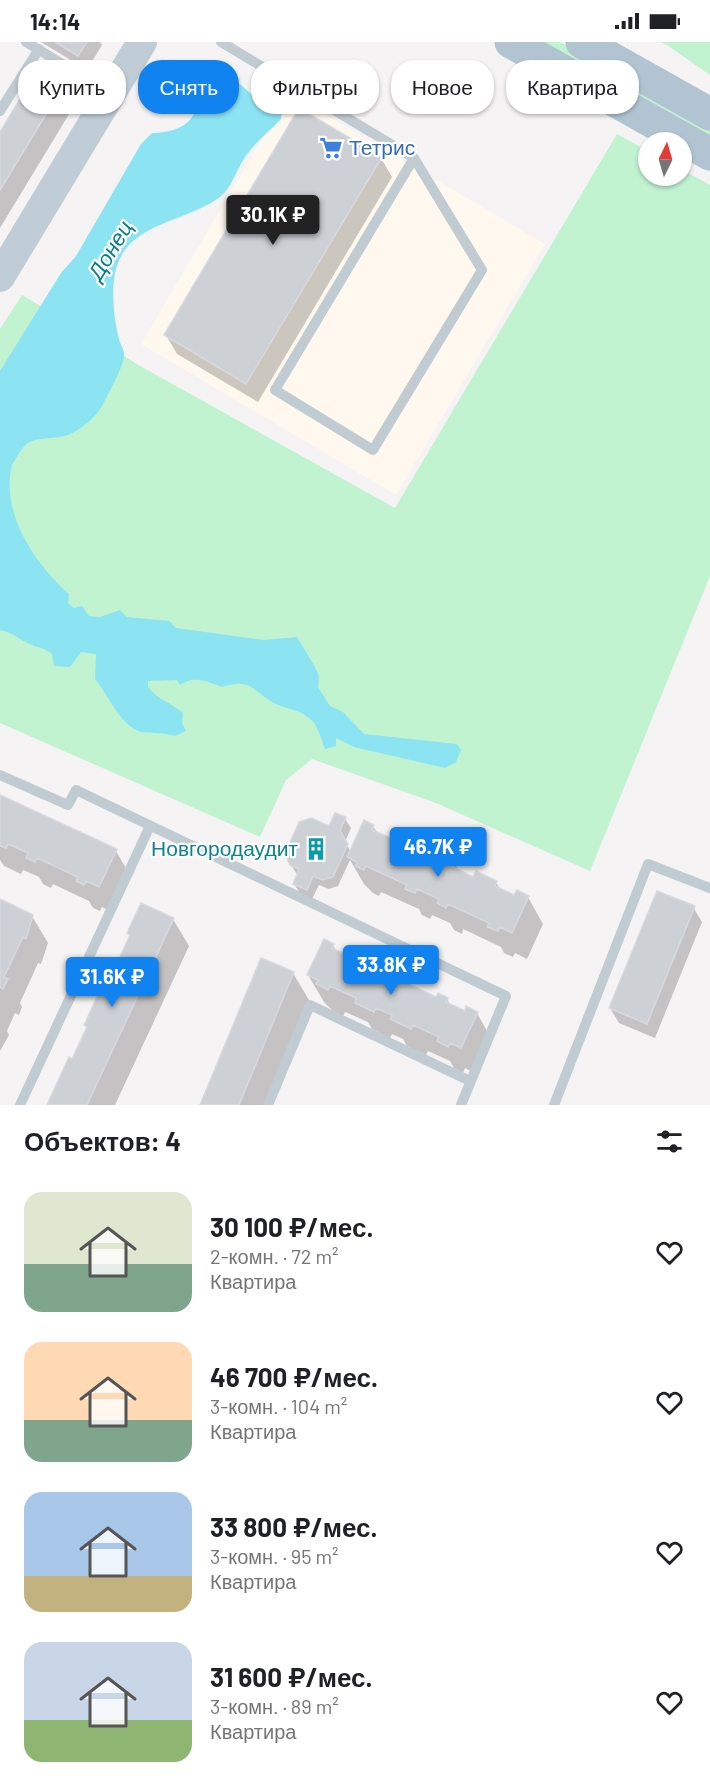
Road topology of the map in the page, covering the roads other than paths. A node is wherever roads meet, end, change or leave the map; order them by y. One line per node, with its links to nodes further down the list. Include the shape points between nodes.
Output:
1 (26, 42): 6 (lane)
2 (142, 42): 12 (street)
3 (221, 42): 11 (lane)
4 (511, 42): 10 (main road)
5 (595, 45): 9 (main road)
6 (39, 49): 7 (lane); 8 (lane)
7 (56, 60)
8 (0, 111)
9 (710, 114)
10 (710, 154)
11 (414, 158): 11 (lane, via 275,390 373,450 482,270)
12 (0, 277)
13 (0, 775): 14 (lane, via 68,805 76,790)
14 (150, 826): 16 (lane, via 506,996); 17 (lane)
15 (710, 888): 20 (lane, via 648,864)
16 (470, 1081): 18 (lane, via 310,1005); 19 (lane)
17 (21, 1105)
18 (268, 1105)
19 (461, 1105)
20 (554, 1105)

